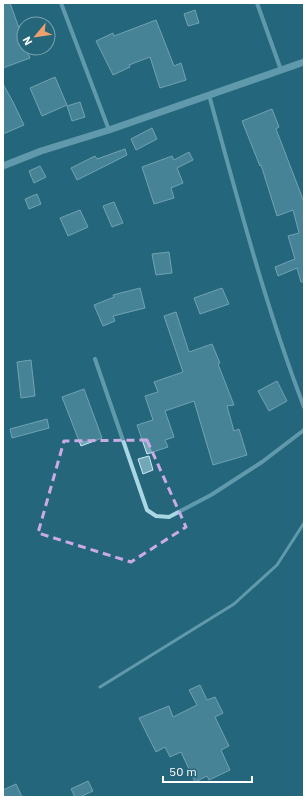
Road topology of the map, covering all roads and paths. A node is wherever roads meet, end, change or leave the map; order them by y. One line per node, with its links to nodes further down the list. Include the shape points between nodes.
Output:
1 (61, 3): 6 (street)
2 (258, 3): 4 (street)
3 (304, 62): 4 (street)
4 (281, 70): 5 (street)
5 (209, 95): 6 (street); 9 (street, via 251,250)
6 (109, 130): 7 (street)
7 (3, 166)
8 (95, 359): 10 (street, via 147,510 156,516 169,517 211,495 262,462)
9 (304, 407)
10 (304, 430)
11 (304, 522): 12 (lane, via 277,566 234,604)
12 (100, 687)

